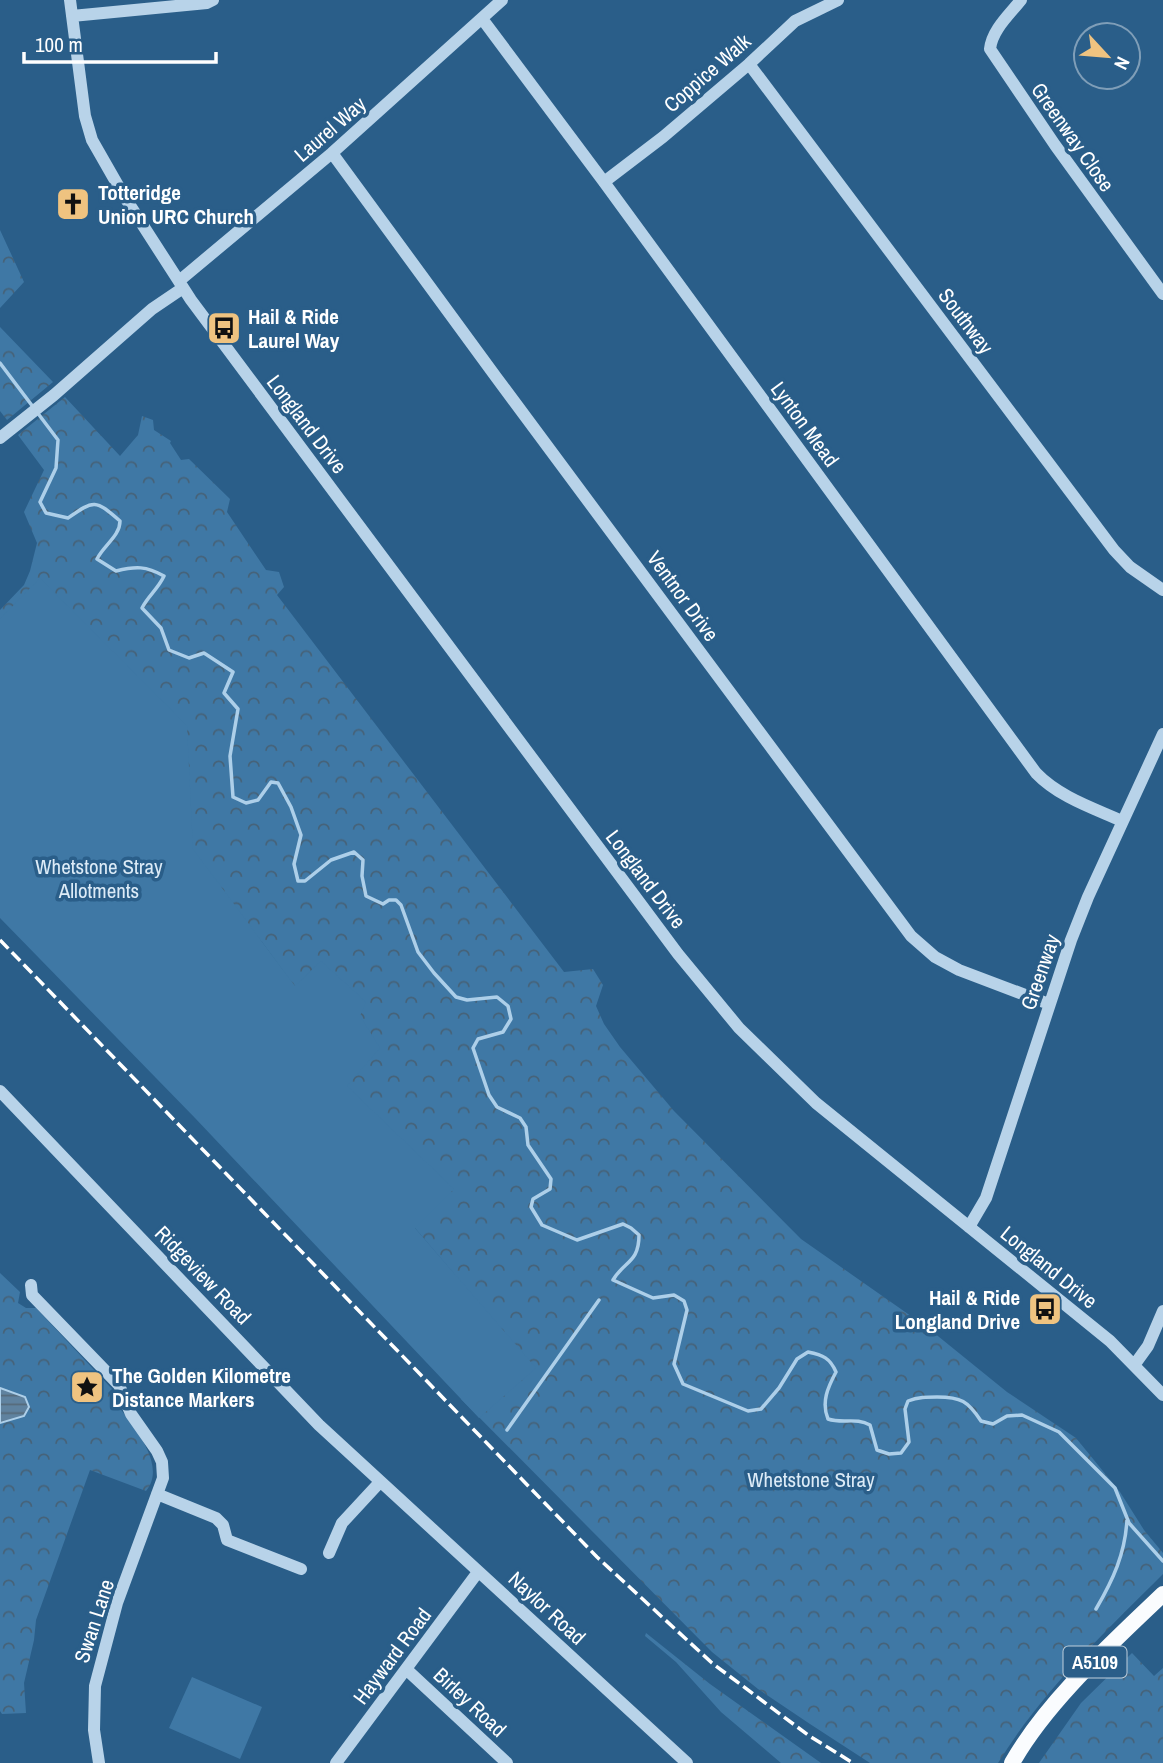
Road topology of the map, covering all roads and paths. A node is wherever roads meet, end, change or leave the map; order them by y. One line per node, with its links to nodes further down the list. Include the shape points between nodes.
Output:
1 (70, 0): 6 (street, Longland Drive)
2 (212, 0): 6 (street)
3 (502, 0): 7 (street, Laurel Way)
4 (838, 0): 8 (street, Coppice Walk, via 795,21)
5 (1021, 0): 12 (street, Greenway Close, via 991,39 990,49 1047,134)
6 (72, 16): 11 (street, Longland Drive, via 92,140)
7 (483, 20): 9 (street, Laurel Way); 10 (street, Lynton Mead)
8 (749, 64): 10 (street, Coppice Walk); 14 (street, Southway, via 1114,550)
9 (332, 152): 11 (street, Laurel Way); 17 (street, Ventnor Drive, via 911,936 959,970)
10 (604, 182): 16 (street, Lynton Mead, via 1036,773 1065,795)
11 (181, 284): 13 (street, Laurel Way); 19 (street, Longland Drive, via 713,998 816,1103)
12 (1161, 286)
13 (0, 438)
14 (1163, 590)
15 (1163, 734): 16 (street, Greenway)
16 (1122, 821): 17 (street, Greenway)
17 (1049, 1004): 19 (street, Greenway, via 986,1198)
18 (0, 1091): 24 (street, Ridgeview Road, via 319,1425)
19 (968, 1227): 22 (street, Longland Drive)
20 (31, 1285): 25 (street, Swan Lane, via 32,1294 119,1385 131,1414 162,1462)
21 (1163, 1311): 22 (street)
22 (1135, 1364): 23 (street, Longland Drive)
23 (1163, 1395)
24 (380, 1482): 26 (street, via 342,1523); 28 (street, Naylor Road)
25 (157, 1494): 27 (street, via 216,1518 228,1540); 31 (street, Swan Lane, via 117,1603 94,1686)
26 (329, 1553)
27 (301, 1569)
28 (478, 1572): 30 (street, Hayward Road); 34 (street, Naylor Road)
29 (1161, 1596): 35 (main road, A5109, via 1053,1706)
30 (406, 1670): 32 (street, Hayward Road); 33 (street, Birley Road)
31 (99, 1763)
32 (336, 1763)
33 (507, 1763)
34 (687, 1763)
35 (1012, 1763)

